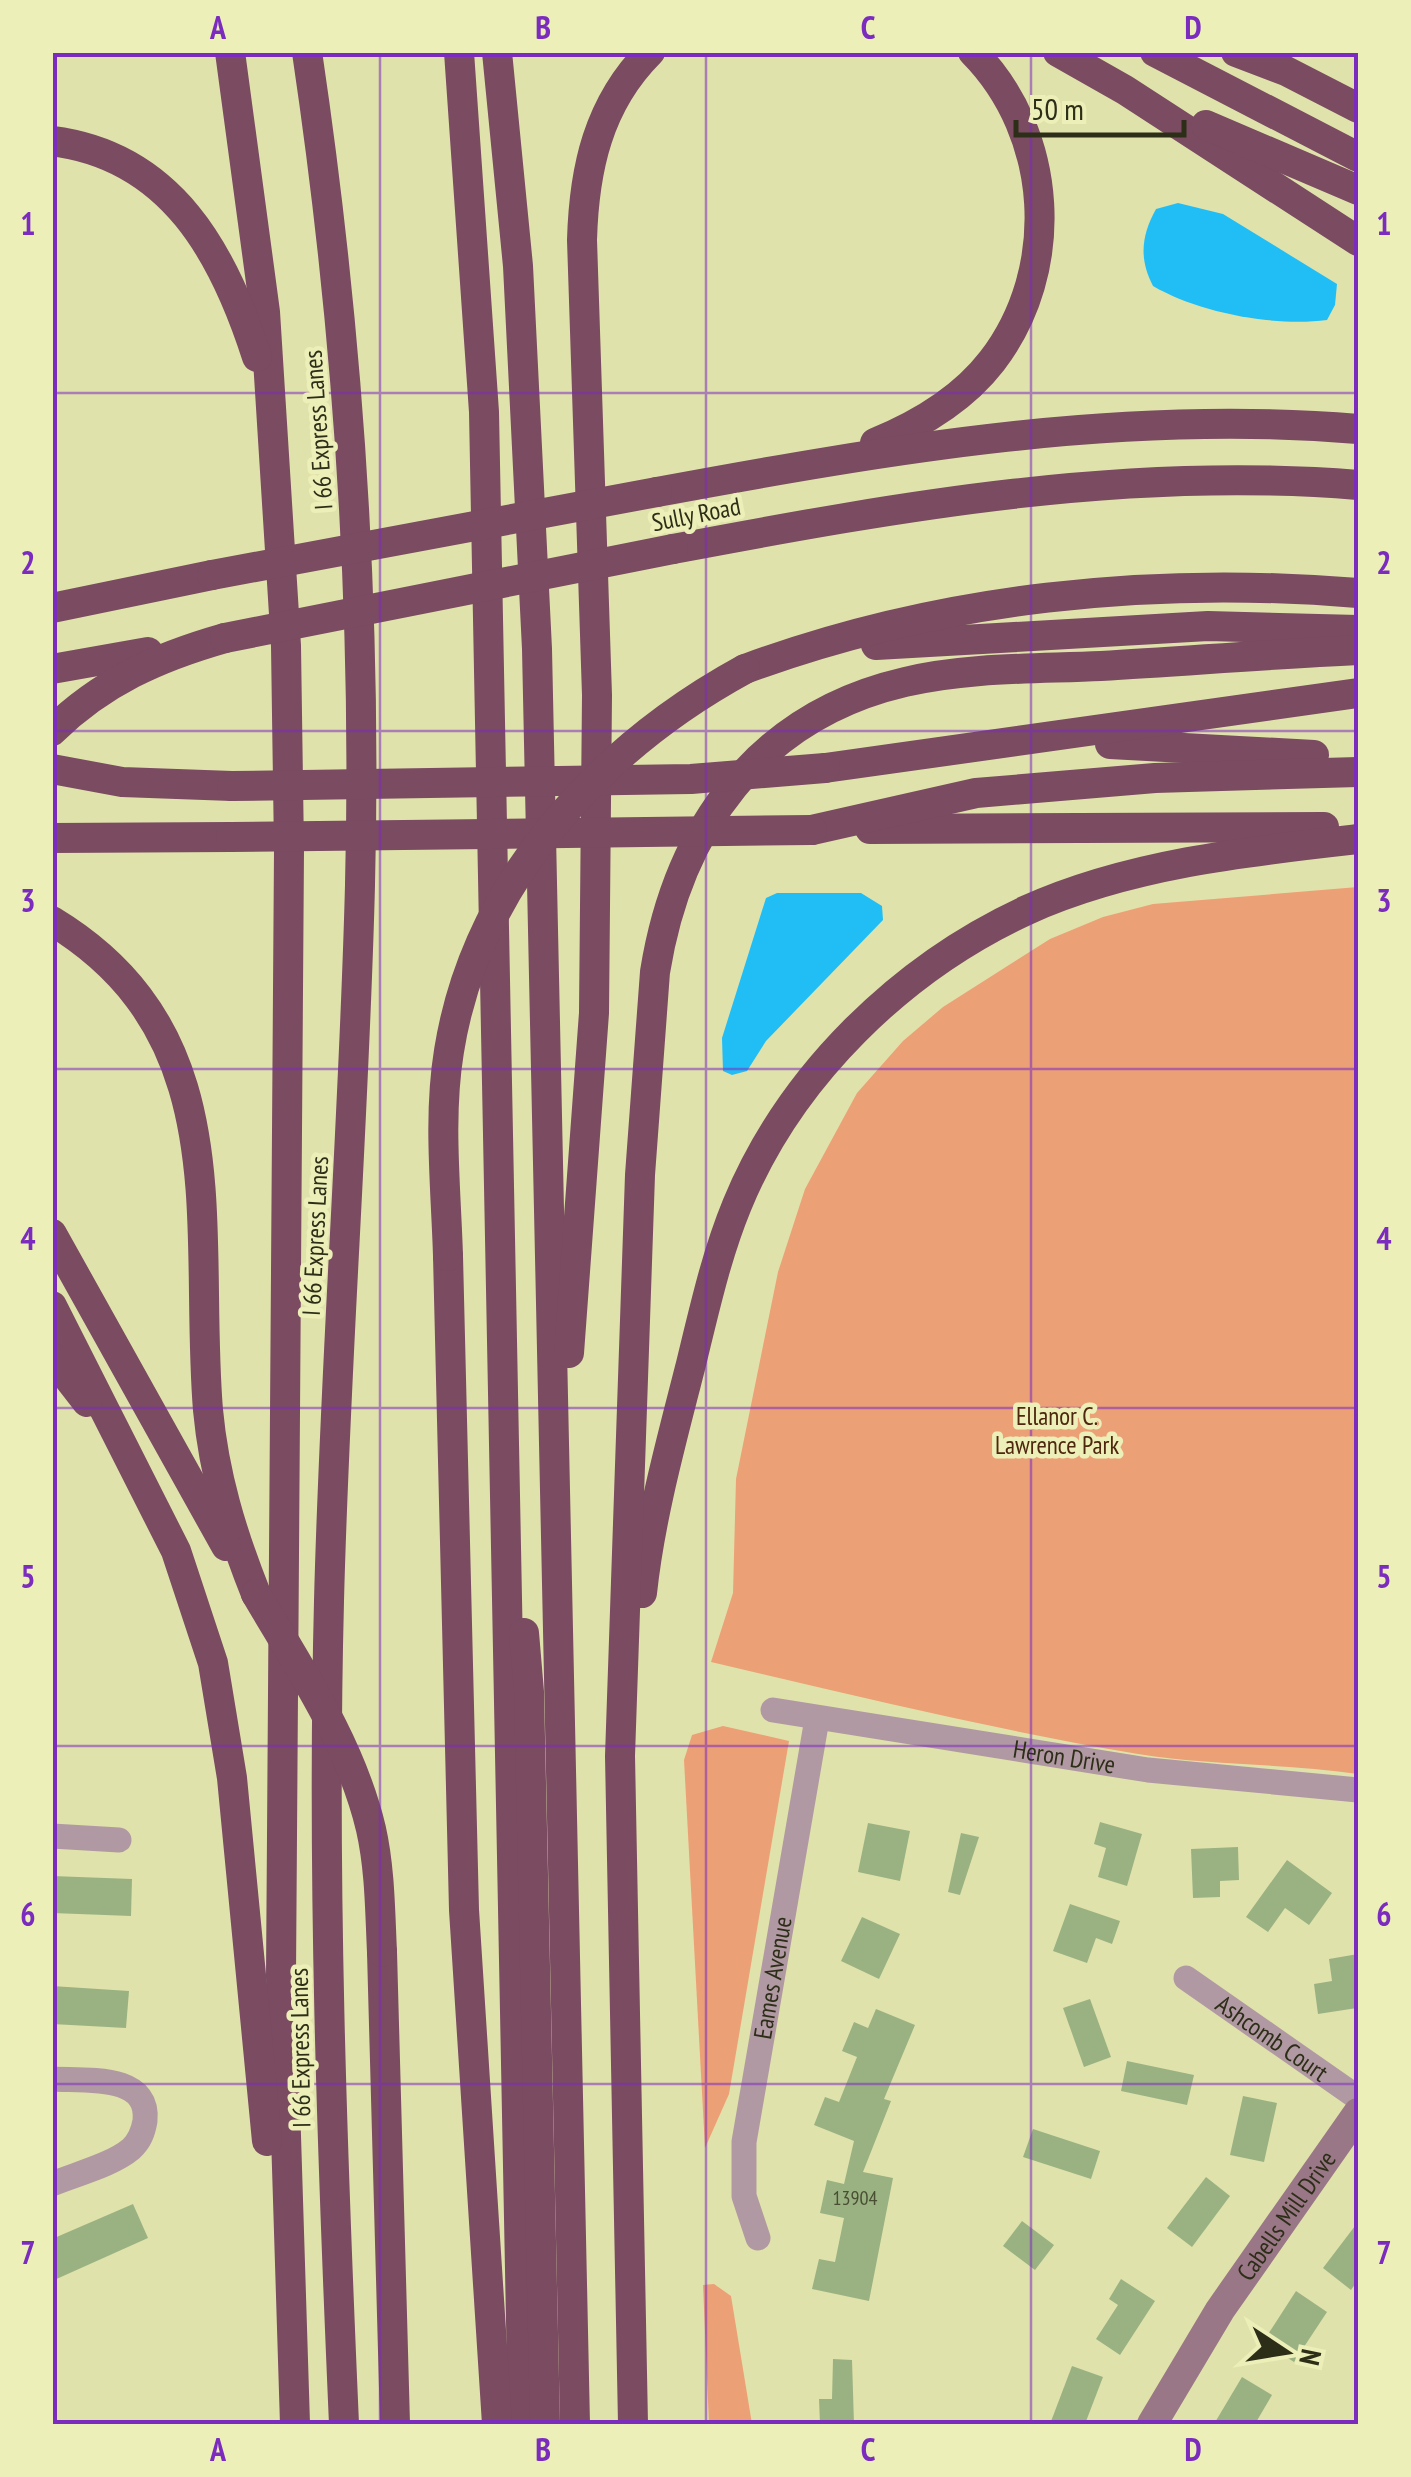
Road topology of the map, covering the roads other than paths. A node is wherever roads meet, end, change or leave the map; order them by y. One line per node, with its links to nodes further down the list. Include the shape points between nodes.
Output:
1 (230, 52): 17 (highway)
2 (307, 52): 61 (highway, I 66 Express Lanes, via 348,410 360,686 358,956 326,1771)
3 (458, 52): 43 (highway, via 484,412)
4 (497, 52): 45 (highway, via 532,500)
5 (650, 52): 45 (highway, via 605,117 584,190 598,695 594,1013)
6 (973, 52): 18 (highway, via 1002,86 1035,166 1040,225 1026,294 992,362 965,390 898,434)
7 (1058, 52): 10 (highway)
8 (1156, 52): 13 (highway)
9 (1236, 52): 11 (highway)
10 (1125, 90): 14 (highway); 15 (highway)
11 (1358, 108)
12 (52, 142): 17 (highway, via 107,156 159,186 196,224 245,320)
13 (1358, 157)
14 (1358, 190)
15 (1358, 241)
16 (1358, 429): 18 (highway, via 1113,426)
17 (276, 437): 59 (highway, via 288,742 282,1994)
18 (819, 462): 21 (highway, bridge)
19 (1358, 485): 25 (highway, Sully Road, bridge, via 1098,483 854,514)
20 (1358, 593): 28 (highway, via 1193,587 1075,594 896,622)
21 (121, 595): 22 (highway); 23 (highway)
22 (52, 600)
23 (52, 608)
24 (1358, 630): 28 (highway, via 1208,626 935,638)
25 (224, 638): 27 (highway, Sully Road); 30 (highway, via 123,676)
26 (1358, 650): 50 (highway, via 906,681 838,705 786,737 703,824 662,926 650,1017)
27 (52, 669)
28 (746, 669): 63 (highway, bridge, via 672,712 611,761 533,852 490,922 460,999 448,1054 444,1144 464,1910)
29 (1358, 693): 31 (highway)
30 (52, 730)
31 (1002, 747): 32 (highway, via 1130,743); 33 (highway, bridge, via 691,780 232,786 95,779)
32 (1358, 758)
33 (52, 769)
34 (1358, 772): 36 (highway, via 1156,778 976,793)
35 (1358, 827): 36 (highway)
36 (812, 830): 37 (highway, bridge)
37 (59, 838)
38 (1358, 839): 50 (highway, via 1127,878 1028,910 891,998 818,1072 755,1167 720,1252 644,1574 630,1754)
39 (52, 921): 46 (highway, via 104,960 140,1000 166,1042 190,1104 202,1173)
40 (52, 1234): 46 (highway)
41 (52, 1306): 44 (highway)
42 (52, 1357): 44 (highway)
43 (504, 1452): 64 (highway); 65 (highway, via 529,1692)
44 (142, 1480): 59 (highway, via 200,1615 224,1718)
45 (556, 1496): 66 (highway)
46 (212, 1502): 62 (highway, bridge, via 337,1736 363,1800 377,1870)
47 (774, 1710): 48 (street, Heron Drive)
48 (817, 1719): 49 (street, Heron Drive, via 1230,1781); 58 (street, Eames Avenue, via 744,2142 744,2196)
49 (1358, 1790)
50 (620, 1800): 67 (highway)
51 (52, 1836): 52 (street)
52 (119, 1840)
53 (1186, 1978): 55 (street, Ashcomb Court)
54 (52, 2079): 57 (street, via 118,2083 138,2094 146,2111 143,2134 130,2150)
55 (1358, 2098)
56 (1358, 2113): 68 (street, Cabells Mill Drive, via 1220,2310)
57 (52, 2184)
58 (758, 2238)
59 (293, 2368): 60 (highway)
60 (296, 2424)
61 (344, 2424)
62 (395, 2424)
63 (497, 2424)
64 (523, 2424)
65 (545, 2424)
66 (574, 2424)
67 (632, 2424)
68 (1152, 2424)

